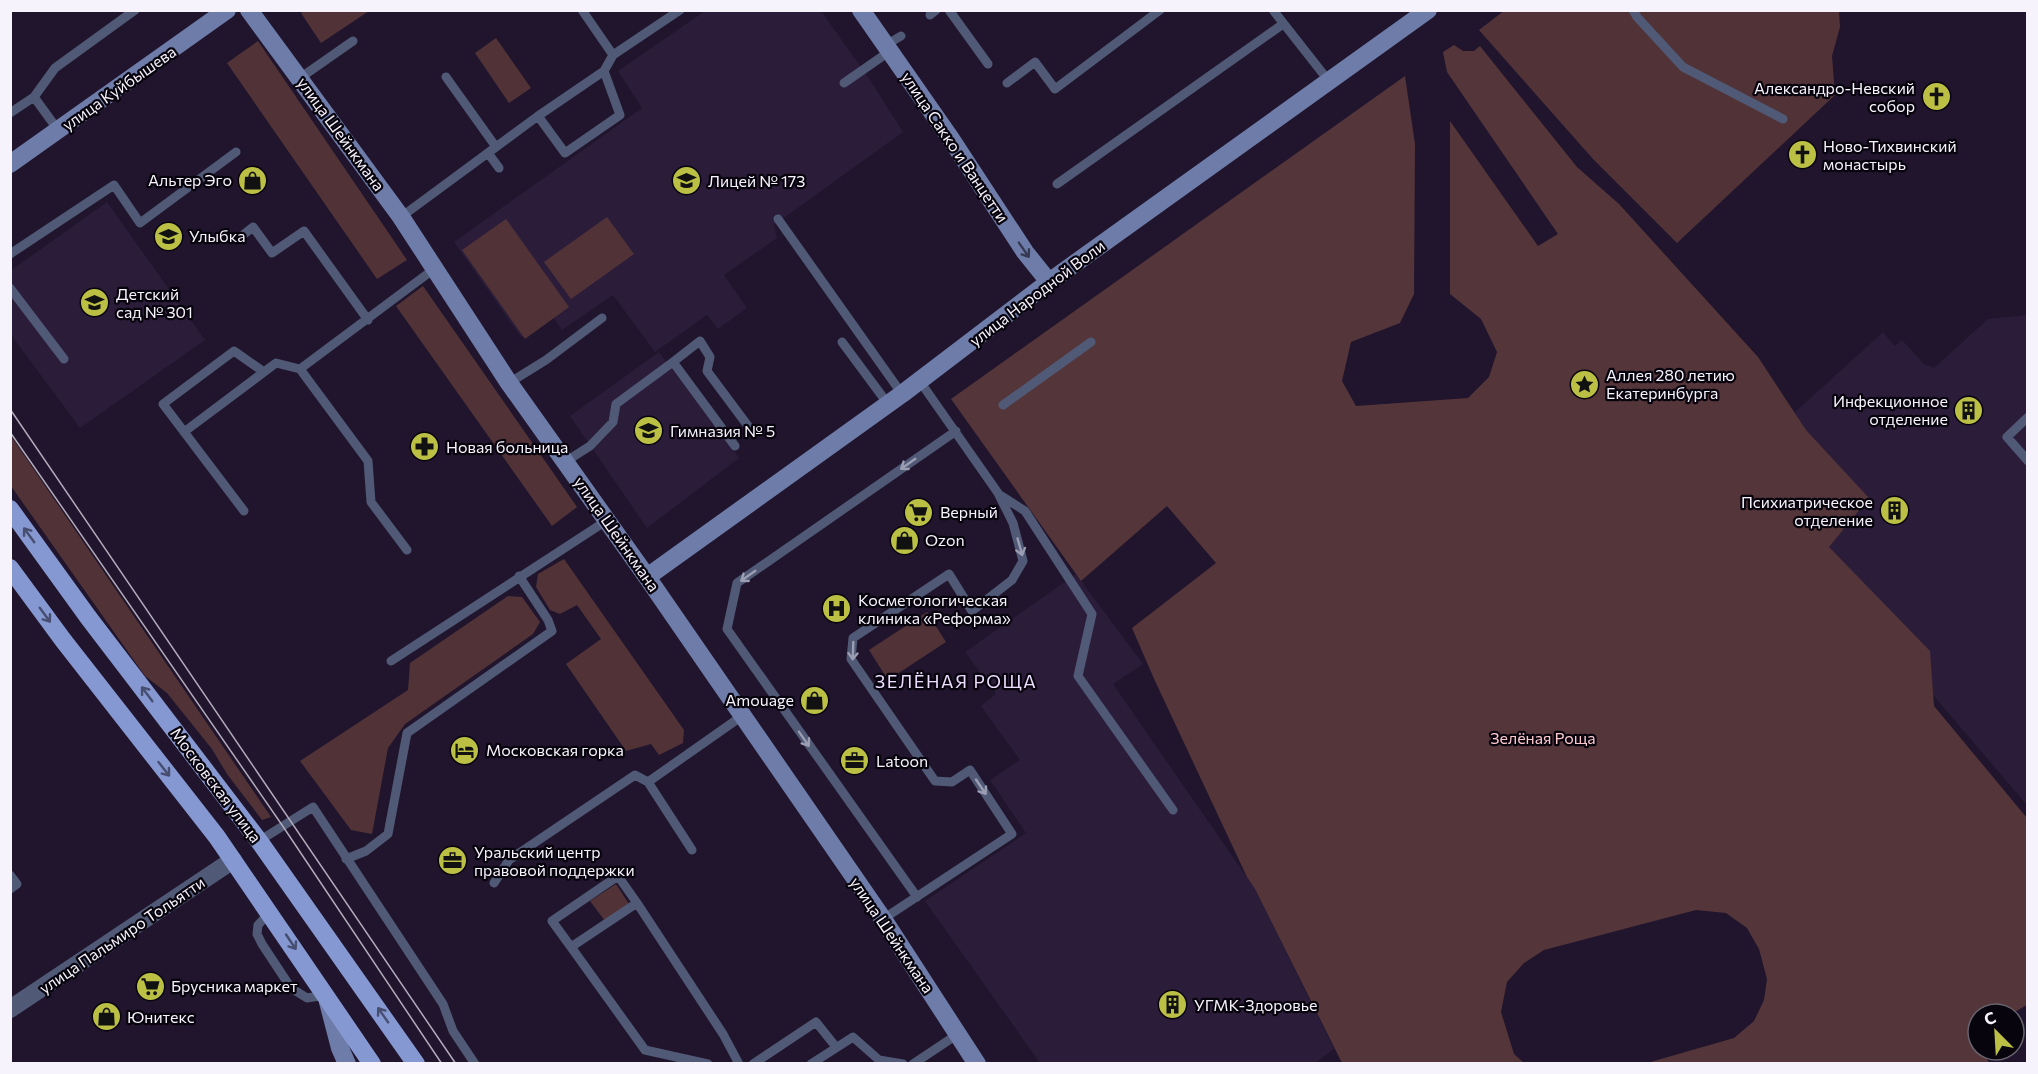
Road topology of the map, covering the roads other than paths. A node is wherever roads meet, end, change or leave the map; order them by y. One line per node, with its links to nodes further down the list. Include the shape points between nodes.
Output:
1 (135, 10): 23 (lane, via 55,68)
2 (227, 10): 27 (street, улица Куйбышева)
3 (249, 10): 19 (street, улица Шейнкмана)
4 (582, 10): 15 (lane)
5 (680, 10): 15 (lane)
6 (861, 10): 14 (street, улица Сакко и Ванцетти)
7 (949, 10): 16 (lane)
8 (1160, 10): 22 (lane, via 1055,89 1035,62)
9 (1273, 10): 12 (lane)
10 (1428, 10): 20 (street, улица Народной Воли)
11 (1633, 10): 26 (lane, via 1683,67)
12 (1283, 24): 20 (lane); 32 (lane)
13 (353, 41): 19 (lane)
14 (892, 44): 21 (lane); 38 (street, улица Сакко и Ванцетти, one-way to 38, via 1025,252)
15 (613, 55): 17 (lane)
16 (988, 64)
17 (604, 71): 25 (lane); 25 (lane, via 620,115 565,153)
18 (446, 77): 28 (lane)
19 (300, 78): 33 (street, улица Шейнкмана)
20 (1328, 80): 38 (street, улица Народной Воли)
21 (844, 83)
22 (1007, 83)
23 (34, 97): 24 (lane); 27 (lane)
24 (10, 113)
25 (538, 116): 28 (lane)
26 (1783, 119)
27 (58, 130): 30 (street, улица Куйбышева)
28 (492, 150): 31 (lane); 33 (lane)
29 (236, 152): 36 (lane, via 140,223 114,185)
30 (10, 164)
31 (499, 168)
32 (1057, 184)
33 (401, 217): 37 (street, улица Шейнкмана)
34 (778, 219): 50 (lane)
35 (243, 235): 41 (lane, via 253,228 272,253 304,231)
36 (10, 254)
37 (434, 269): 41 (lane); 49 (street, улица Шейнкмана)
38 (1049, 282): 48 (street, улица Народной Воли)
39 (10, 288): 44 (lane)
40 (602, 318): 49 (lane)
41 (368, 320): 46 (lane)
42 (842, 342): 50 (lane)
43 (1091, 342): 51 (lane)
44 (64, 359)
45 (673, 362): 53 (lane, via 700,341 710,357 707,371); 56 (lane); 58 (lane, via 616,404 613,422 590,446)
46 (300, 369): 47 (lane, via 276,363); 63 (lane, via 368,461 370,502)
47 (264, 372): 55 (lane); 55 (lane, via 234,351 163,404)
48 (920, 380): 50 (street, улица Народной Воли); 54 (lane)
49 (509, 383): 58 (street, улица Шейнкмана)
50 (895, 399): 66 (street, улица Народной Воли)
51 (1003, 405)
52 (2028, 417): 57 (lane, via 2007,437)
53 (751, 430)
54 (956, 431): 59 (lane); 78 (lane, one-way to 78, via 737,583 726,629)
55 (184, 432): 61 (lane)
56 (735, 446)
57 (2028, 461)
58 (566, 462): 62 (street, улица Шейнкмана)
59 (998, 494): 70 (lane, via 1025,511 1092,614 1078,676); 78 (lane, one-way to 78, via 1013,523 1023,561 1012,580 972,611 949,574 853,638 851,659 935,782 952,782 970,770 1012,834)
60 (10, 509): 71 (main road, Московская улица, one-way to 60)
61 (244, 511)
62 (606, 521): 65 (lane); 66 (street, улица Шейнкмана)
63 (407, 550)
64 (10, 568): 74 (main road, Московская улица, one-way to 74)
65 (519, 576): 67 (lane); 73 (lane, via 552,630 407,733 388,834 366,851)
66 (647, 577): 68 (street, улица Шейнкмана)
67 (391, 661)
68 (742, 716): 69 (lane); 81 (street, улица Шейнкмана)
69 (648, 782): 72 (lane); 76 (lane, via 635,775 509,860)
70 (1173, 810)
71 (259, 841): 73 (lane, via 313,807); 74 (main road); 89 (main road, Московская улица, one-way to 71)
72 (692, 850)
73 (346, 859): 90 (lane, via 443,1004 453,1031)
74 (233, 860): 80 (main road, Московская улица); 84 (street, улица Пальмиро Тольятти)
75 (10, 875): 77 (lane, via 17,884)
76 (494, 883)
77 (10, 889)
78 (917, 897): 81 (lane)
79 (637, 903): 82 (lane); 82 (lane, via 618,876 552,921); 92 (lane)
80 (270, 912): 83 (main road, Московская улица, one-way to 83); 83 (lane, via 258,925 257,934 291,988 307,998)
81 (884, 919): 85 (street, улица Шейнкмана)
82 (571, 947): 91 (lane, via 645,1050)
83 (326, 994): 87 (street); 88 (main road, Московская улица)
84 (10, 1009)
85 (958, 1034): 96 (lane); 97 (street, улица Шейнкмана)
86 (836, 1047): 93 (lane, via 816,1022); 94 (lane); 95 (lane, via 853,1037 879,1060)
87 (347, 1064)
88 (372, 1064)
89 (416, 1064)
90 (475, 1064)
91 (708, 1064)
92 (739, 1064)
93 (753, 1064)
94 (811, 1064)
95 (903, 1064)
96 (913, 1064)
97 (977, 1064)

